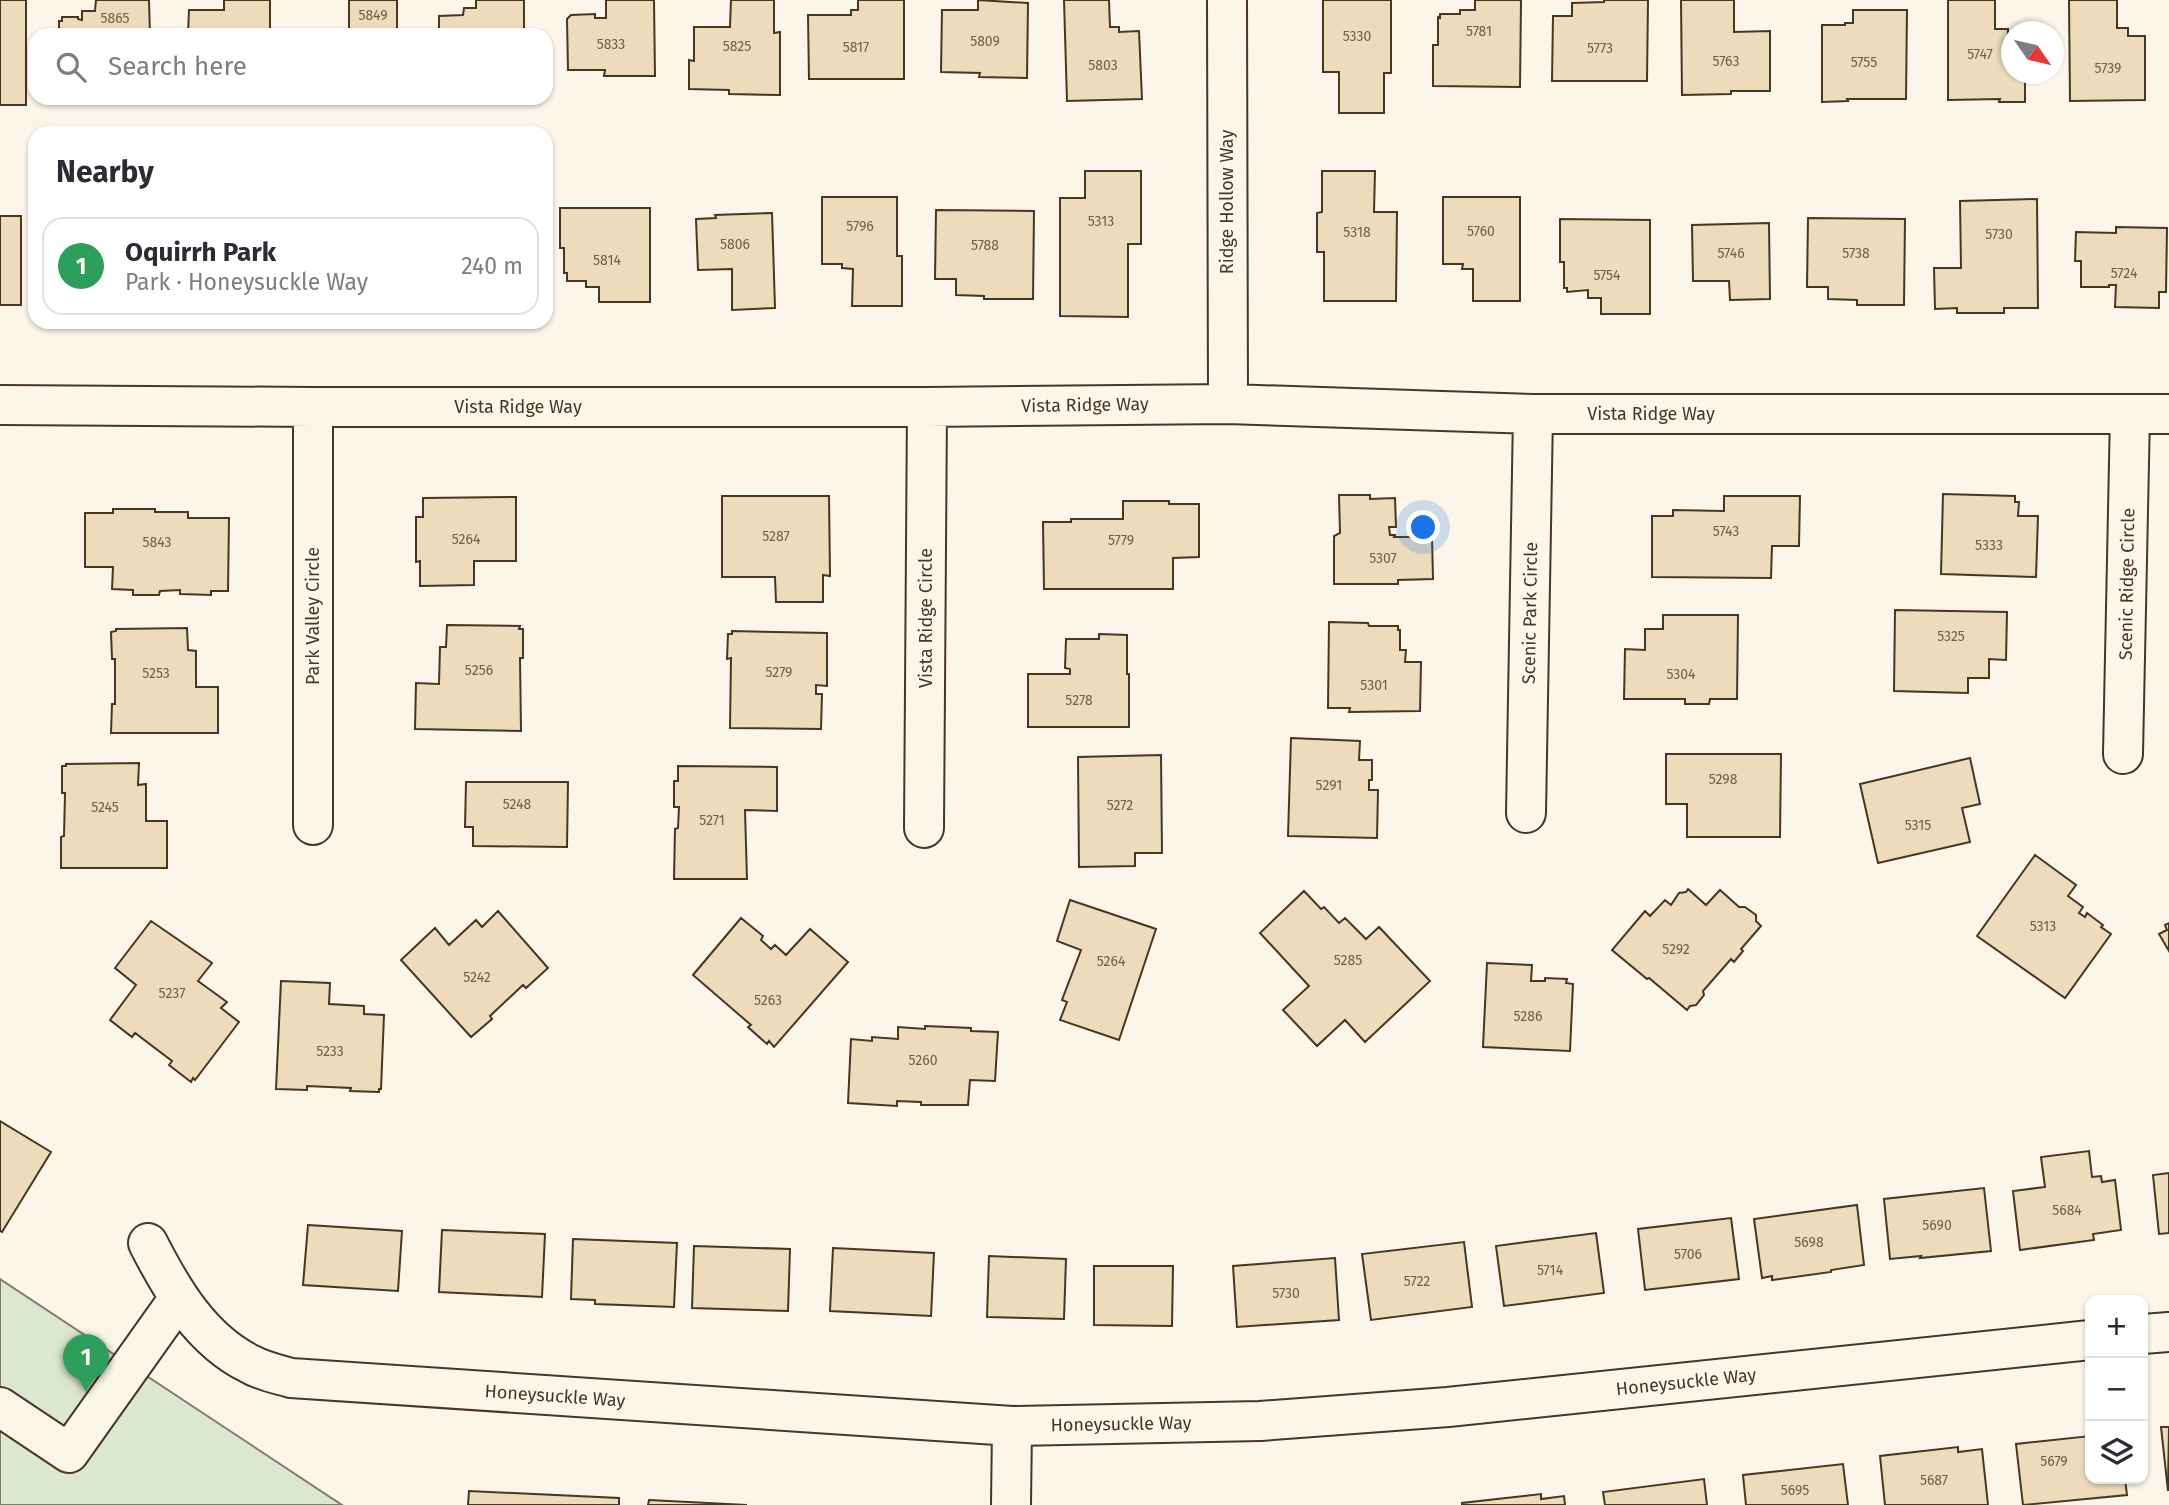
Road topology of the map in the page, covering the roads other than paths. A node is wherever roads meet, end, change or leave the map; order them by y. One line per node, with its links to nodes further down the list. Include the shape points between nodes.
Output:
1 (1227, 0): 2 (street, Ridge Hollow Way)
2 (1228, 404): 5 (street, Vista Ridge Way); 6 (street, Vista Ridge Way)
3 (0, 405): 4 (street, Vista Ridge Way)
4 (313, 407): 5 (street, Vista Ridge Way); 11 (street, Park Valley Circle)
5 (928, 407): 12 (street, Vista Ridge Circle)
6 (1533, 414): 7 (street, Vista Ridge Way); 10 (street, Scenic Park Circle)
7 (2130, 414): 8 (street, Vista Ridge Way); 9 (street, Scenic Ridge Circle)
8 (2169, 414)
9 (2123, 754)
10 (1526, 813)
11 (313, 825)
12 (924, 828)
13 (148, 1243): 14 (street, Honeysuckle Way)
14 (179, 1297): 18 (street, via 69,1453); 19 (street, Honeysuckle Way, via 215,1342 251,1365 291,1378)
15 (2169, 1332): 16 (street)
16 (2148, 1334)
17 (2085, 1341): 19 (street, Honeysuckle Way, via 1448,1407 1261,1421)
18 (0, 1407)
19 (1012, 1426): 20 (street)
20 (1012, 1505)

